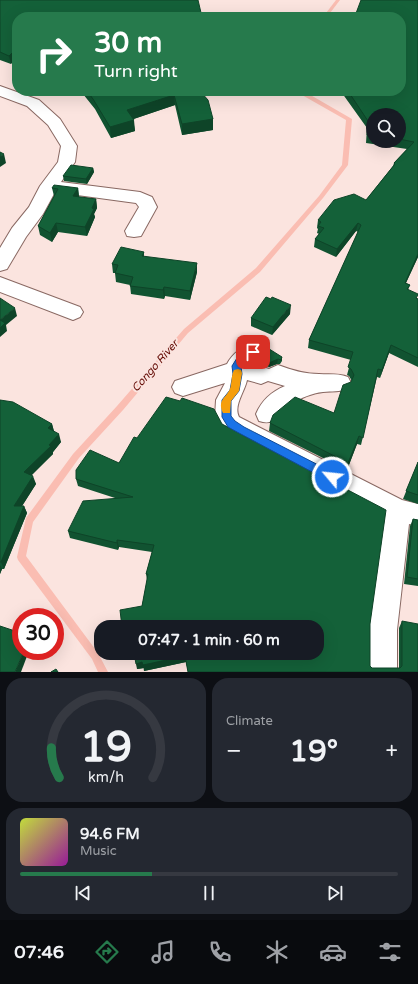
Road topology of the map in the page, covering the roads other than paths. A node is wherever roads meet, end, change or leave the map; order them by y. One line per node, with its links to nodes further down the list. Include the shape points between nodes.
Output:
1 (0, 91): 2 (street)
2 (12, 95)
3 (14, 96): 4 (street, via 34,103 54,122 69,146 66,162)
4 (49, 186): 5 (street, via 146,200 148,207); 6 (street, via 37,210 19,232)
5 (134, 231)
6 (0, 264)
7 (0, 284): 8 (street)
8 (73, 312)
9 (253, 352): 12 (street, via 237,366 234,391 227,400 226,417 231,424)
10 (183, 387): 11 (street, via 233,371 269,376 278,374 293,380 330,383 284,396)
11 (267, 414)
12 (408, 513): 13 (street, via 383,630)
13 (383, 672)

